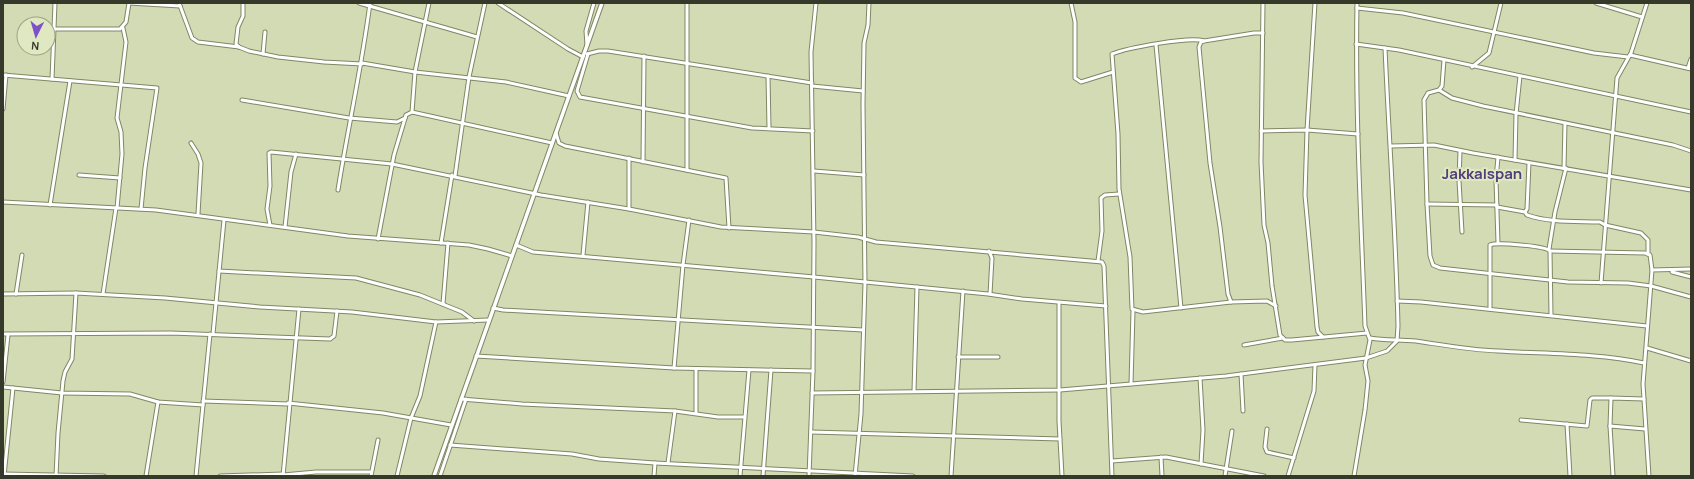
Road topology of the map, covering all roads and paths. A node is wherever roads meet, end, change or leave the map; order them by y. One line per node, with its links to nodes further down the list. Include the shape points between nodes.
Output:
1 (55, 3): 23 (street)
2 (129, 3): 21 (street); 26 (street)
3 (243, 3): 36 (street, via 243,16 235,42)
4 (359, 3): 20 (street)
5 (429, 3): 25 (street)
6 (485, 3): 31 (street)
7 (498, 3): 39 (street, via 568,49)
8 (594, 3): 34 (street, via 586,31)
9 (602, 3): 34 (street)
10 (686, 3): 46 (street)
11 (816, 3): 58 (street, via 811,46)
12 (868, 3): 60 (street)
13 (1071, 3): 50 (street, via 1075,16 1076,78 1081,82)
14 (1263, 3): 29 (street)
15 (1314, 3): 75 (street)
16 (1358, 3): 22 (street)
17 (1501, 3): 30 (street)
18 (1596, 3): 24 (street)
19 (1648, 3): 24 (street)
20 (370, 4): 25 (street); 45 (street)
21 (180, 5): 36 (street, via 188,21 192,38 203,43)
22 (1357, 8): 30 (street, via 1403,13); 33 (street)
23 (54, 16)
24 (1642, 17): 42 (street)
25 (424, 21): 31 (street); 49 (street)
26 (123, 28): 27 (street); 57 (street, via 126,42)
27 (56, 29)
28 (265, 32): 38 (street)
29 (1263, 33): 32 (street); 77 (street)
30 (1493, 33): 42 (street, via 1594,53); 47 (street, via 1489,53)
31 (477, 37): 54 (street)
32 (1204, 41): 35 (street, via 1192,39); 163 (street, via 1199,47 1209,153)
33 (1356, 44): 37 (street); 80 (street)
34 (587, 45): 39 (street)
35 (1156, 45): 50 (street, via 1126,49 1112,54); 169 (street)
36 (239, 47): 38 (street)
37 (1385, 48): 44 (street); 84 (street)
38 (264, 54): 45 (street, via 324,62)
39 (585, 55): 41 (street, via 603,51); 61 (street); 65 (street, via 577,91 579,96)
40 (53, 56): 55 (street)
41 (644, 56): 46 (street); 65 (street)
42 (1629, 56): 48 (street); 62 (street, via 1618,73)
43 (1691, 59): 48 (street)
44 (1444, 60): 47 (street); 59 (street, via 1443,83)
45 (362, 63): 49 (street); 70 (street)
46 (685, 64): 52 (street); 69 (street)
47 (1472, 67): 53 (street)
48 (1690, 68)
49 (415, 72): 54 (street); 66 (street)
50 (1113, 72): 106 (street)
51 (5, 75): 55 (street); 64 (street)
52 (768, 76): 58 (street); 74 (street)
53 (1520, 76): 62 (street); 68 (street)
54 (469, 77): 61 (street); 72 (street)
55 (52, 79): 56 (street)
56 (70, 81): 57 (street); 111 (street)
57 (122, 85): 102 (street, via 117,118 121,132); 114 (street, via 157,88)
58 (812, 85): 60 (street); 76 (street)
59 (1439, 90): 68 (street, via 1456,99); 83 (street, via 1428,93 1425,99)
60 (863, 91): 99 (street)
61 (569, 96): 79 (street)
62 (1615, 96): 67 (street); 78 (street)
63 (242, 100): 70 (street)
64 (3, 109)
65 (644, 109): 69 (street); 92 (street)
66 (412, 112): 71 (street); 72 (street)
67 (1691, 112)
68 (1516, 114): 73 (street); 91 (street)
69 (686, 116): 74 (street, via 752,128); 96 (street)
70 (350, 118): 71 (street, via 397,122); 90 (street)
71 (405, 118): 94 (street)
72 (464, 122): 82 (street); 101 (street)
73 (1564, 123): 78 (street); 95 (street)
74 (769, 128): 76 (street)
75 (1307, 130): 77 (street); 80 (street); 187 (street, via 1306,205 1317,330)
76 (814, 131): 97 (street)
77 (1261, 131): 167 (street, via 1264,225)
78 (1613, 132): 86 (street, via 1673,144); 100 (street)
79 (556, 133): 82 (street); 89 (street, via 562,145)
80 (1358, 134): 183 (street)
81 (191, 143): 117 (street, via 201,163)
82 (552, 144): 105 (street)
83 (1426, 144): 84 (street); 85 (street); 110 (street)
84 (1391, 146): 161 (street)
85 (1460, 151): 88 (street); 109 (street)
86 (1691, 151)
87 (296, 154): 90 (street); 121 (street, via 269,153 270,186 267,209); 123 (street, via 291,172)
88 (1498, 157): 91 (street); 112 (street)
89 (629, 158): 92 (street); 115 (street)
90 (343, 159): 94 (street); 103 (street)
91 (1515, 160): 93 (street)
92 (643, 162): 96 (street)
93 (1529, 163): 95 (street); 116 (street)
94 (392, 164): 101 (street); 127 (street)
95 (1565, 168): 100 (street); 120 (street)
96 (687, 170): 124 (street, via 727,179)
97 (814, 171): 99 (street); 125 (street)
98 (79, 175): 102 (street)
99 (864, 175): 128 (street)
100 (1609, 175): 104 (street); 122 (street)
101 (454, 176): 105 (street); 129 (street)
102 (120, 178): 113 (street)
103 (338, 190)
104 (1691, 190)
105 (534, 193): 108 (street); 132 (street)
106 (1119, 194): 140 (street, via 1103,195 1101,198); 173 (street, via 1129,252)
107 (3, 202): 111 (street)
108 (588, 202): 115 (street); 139 (street)
109 (1461, 203): 110 (street); 112 (street); 126 (street)
110 (1427, 204): 146 (street, via 1430,256 1433,265)
111 (50, 205): 113 (street)
112 (1497, 206): 116 (street); 130 (street)
113 (117, 208): 114 (street); 158 (street)
114 (141, 209): 117 (street)
115 (629, 209): 119 (street)
116 (1525, 212): 120 (street, via 1531,217)
117 (198, 214): 118 (street)
118 (224, 220): 121 (street); 144 (street)
119 (689, 220): 124 (street); 141 (street)
120 (1553, 220): 122 (street, via 1600,222); 134 (street)
121 (270, 225): 123 (street)
122 (1605, 226): 135 (street); 136 (street, via 1645,235 1648,240)
123 (284, 227): 127 (street)
124 (729, 228): 125 (street)
125 (814, 232): 128 (street); 147 (street)
126 (1462, 232)
127 (378, 239): 129 (street)
128 (866, 239): 133 (street); 150 (street)
129 (441, 243): 131 (street)
130 (1498, 243): 134 (street); 146 (street, via 1489,246)
131 (448, 244): 138 (street, via 488,249); 165 (street)
132 (516, 245): 138 (street); 139 (street, via 533,252)
133 (989, 250): 140 (street); 159 (street, via 992,258)
134 (1550, 250): 135 (street); 149 (street)
135 (1603, 252): 136 (street); 151 (street)
136 (1648, 254): 143 (street)
137 (22, 255): 157 (street)
138 (512, 256): 168 (street)
139 (583, 256): 141 (street)
140 (1098, 261): 166 (street, via 1104,266)
141 (683, 265): 147 (street); 176 (street)
142 (1691, 269): 145 (street)
143 (1652, 270): 145 (street); 152 (street)
144 (219, 271): 162 (street); 165 (street, via 356,278 420,295)
145 (1669, 271): 148 (street)
146 (1489, 275): 149 (street); 171 (street)
147 (814, 277): 150 (street); 180 (street)
148 (1691, 277)
149 (1549, 280): 151 (street); 174 (street)
150 (865, 283): 153 (street); 181 (street)
151 (1601, 283): 152 (street, via 1623,282)
152 (1651, 286): 160 (street); 179 (street)
153 (917, 287): 154 (street); 214 (street)
154 (963, 291): 159 (street); 195 (street)
155 (76, 293): 157 (street); 158 (street); 182 (street)
156 (3, 294): 157 (street)
157 (16, 294)
158 (103, 294): 162 (street)
159 (990, 294): 164 (street)
160 (1691, 297)
161 (1397, 301): 171 (street); 191 (street)
162 (216, 302): 170 (street); 185 (street)
163 (1231, 302): 167 (street, via 1267,301); 169 (street)
164 (1059, 303): 166 (street); 213 (street)
165 (443, 304): 177 (street, via 462,312)
166 (1106, 306): 210 (street)
167 (1276, 306): 189 (street, via 1279,333)
168 (493, 308): 175 (street); 176 (street)
169 (1181, 308): 173 (street)
170 (299, 309): 172 (street); 188 (street)
171 (1490, 309): 174 (street)
172 (337, 311): 178 (street); 188 (street, via 332,338)
173 (1133, 311): 209 (street)
174 (1551, 315): 179 (street)
175 (488, 320): 177 (street); 194 (street)
176 (678, 320): 180 (street); 201 (street)
177 (474, 321): 178 (street)
178 (436, 322): 231 (street, via 420,396)
179 (1647, 326): 193 (street)
180 (813, 328): 181 (street); 205 (street)
181 (863, 330): 218 (street)
182 (74, 333): 185 (street); 186 (street); 216 (street, via 72,362 64,375)
183 (1367, 333): 187 (street); 190 (street)
184 (3, 334): 186 (street)
185 (211, 334): 188 (street); 223 (street)
186 (8, 335): 208 (street)
187 (1323, 337): 189 (street, via 1292,340)
188 (296, 338): 225 (street)
189 (1282, 338): 192 (street)
190 (1370, 338): 191 (street); 197 (street)
191 (1397, 341): 197 (street, via 1387,350); 199 (street, via 1417,341 1495,351 1601,357)
192 (1244, 345)
193 (1647, 348): 198 (street); 199 (street)
194 (476, 356): 201 (street); 219 (street)
195 (958, 357): 196 (street); 215 (street)
196 (998, 357)
197 (1366, 358): 200 (street); 279 (street, via 1368,381)
198 (1691, 361)
199 (1644, 363): 222 (street)
200 (1314, 365): 206 (street); 246 (street, via 1314,391)
201 (674, 368): 202 (street)
202 (696, 369): 203 (street); 229 (street)
203 (749, 370): 204 (street); 230 (street)
204 (771, 370): 205 (street); 252 (street)
205 (813, 371): 217 (street)
206 (1241, 374): 207 (street); 228 (street)
207 (1200, 378): 209 (street); 250 (street, via 1203,430)
208 (3, 382)
209 (1131, 384): 210 (street)
210 (1110, 386): 213 (street); 247 (street)
211 (3, 387): 212 (street)
212 (13, 388): 216 (street); 256 (street)
213 (1060, 390): 215 (street); 242 (street)
214 (914, 391): 215 (street); 218 (street)
215 (956, 391): 241 (street)
216 (62, 393): 224 (street, via 130,394); 259 (street)
217 (812, 393): 218 (street); 239 (street)
218 (862, 394): 240 (street)
219 (461, 398): 221 (street); 234 (street)
220 (1611, 398): 222 (street); 233 (street, via 1590,400 1587,426); 235 (street)
221 (466, 399): 227 (street); 244 (street)
222 (1644, 399): 237 (street)
223 (204, 401): 225 (street); 226 (street)
224 (158, 402): 226 (street); 261 (street)
225 (288, 403): 231 (street); 257 (street)
226 (203, 405): 262 (street)
227 (675, 411): 229 (street); 249 (street)
228 (1243, 411)
229 (696, 413): 230 (street, via 718,417)
230 (744, 417): 251 (street)
231 (411, 418): 234 (street); 264 (street)
232 (1521, 420): 233 (street)
233 (1567, 424): 280 (street)
234 (451, 425): 265 (street)
235 (1610, 426): 237 (street); 281 (street)
236 (1267, 429): 246 (street, via 1264,447 1266,452)
237 (1645, 429): 282 (street)
238 (1232, 431): 253 (street)
239 (811, 432): 240 (street); 254 (street)
240 (859, 432): 241 (street); 258 (street)
241 (954, 436): 242 (street); 272 (street)
242 (1060, 439): 273 (street)
243 (378, 440): 255 (street)
244 (450, 445): 248 (street); 266 (street)
245 (1161, 457): 247 (street); 250 (street); 275 (street)
246 (1294, 458): 278 (street)
247 (1112, 461): 274 (street)
248 (655, 463): 249 (street); 267 (street)
249 (668, 463): 251 (street)
250 (1201, 464): 253 (street)
251 (741, 466): 252 (street); 268 (street)
252 (763, 468): 254 (street); 269 (street)
253 (1226, 469): 276 (street); 277 (street)
254 (809, 470): 258 (street); 270 (street)
255 (371, 474): 257 (street, via 316,472)
256 (4, 475): 259 (street)
257 (283, 475): 263 (street)
258 (855, 475): 271 (street)
259 (56, 476): 260 (street)
260 (104, 476)
261 (146, 476)
262 (196, 476)
263 (220, 476)
264 (397, 476)
265 (434, 476)
266 (440, 476)
267 (654, 476)
268 (740, 476)
269 (763, 476)
270 (809, 476)
271 (913, 476)
272 (951, 476)
273 (1062, 476)
274 (1112, 476)
275 (1162, 476)
276 (1225, 476)
277 (1264, 476)
278 (1288, 476)
279 (1354, 476)
280 (1570, 476)
281 (1613, 476)
282 (1649, 476)

